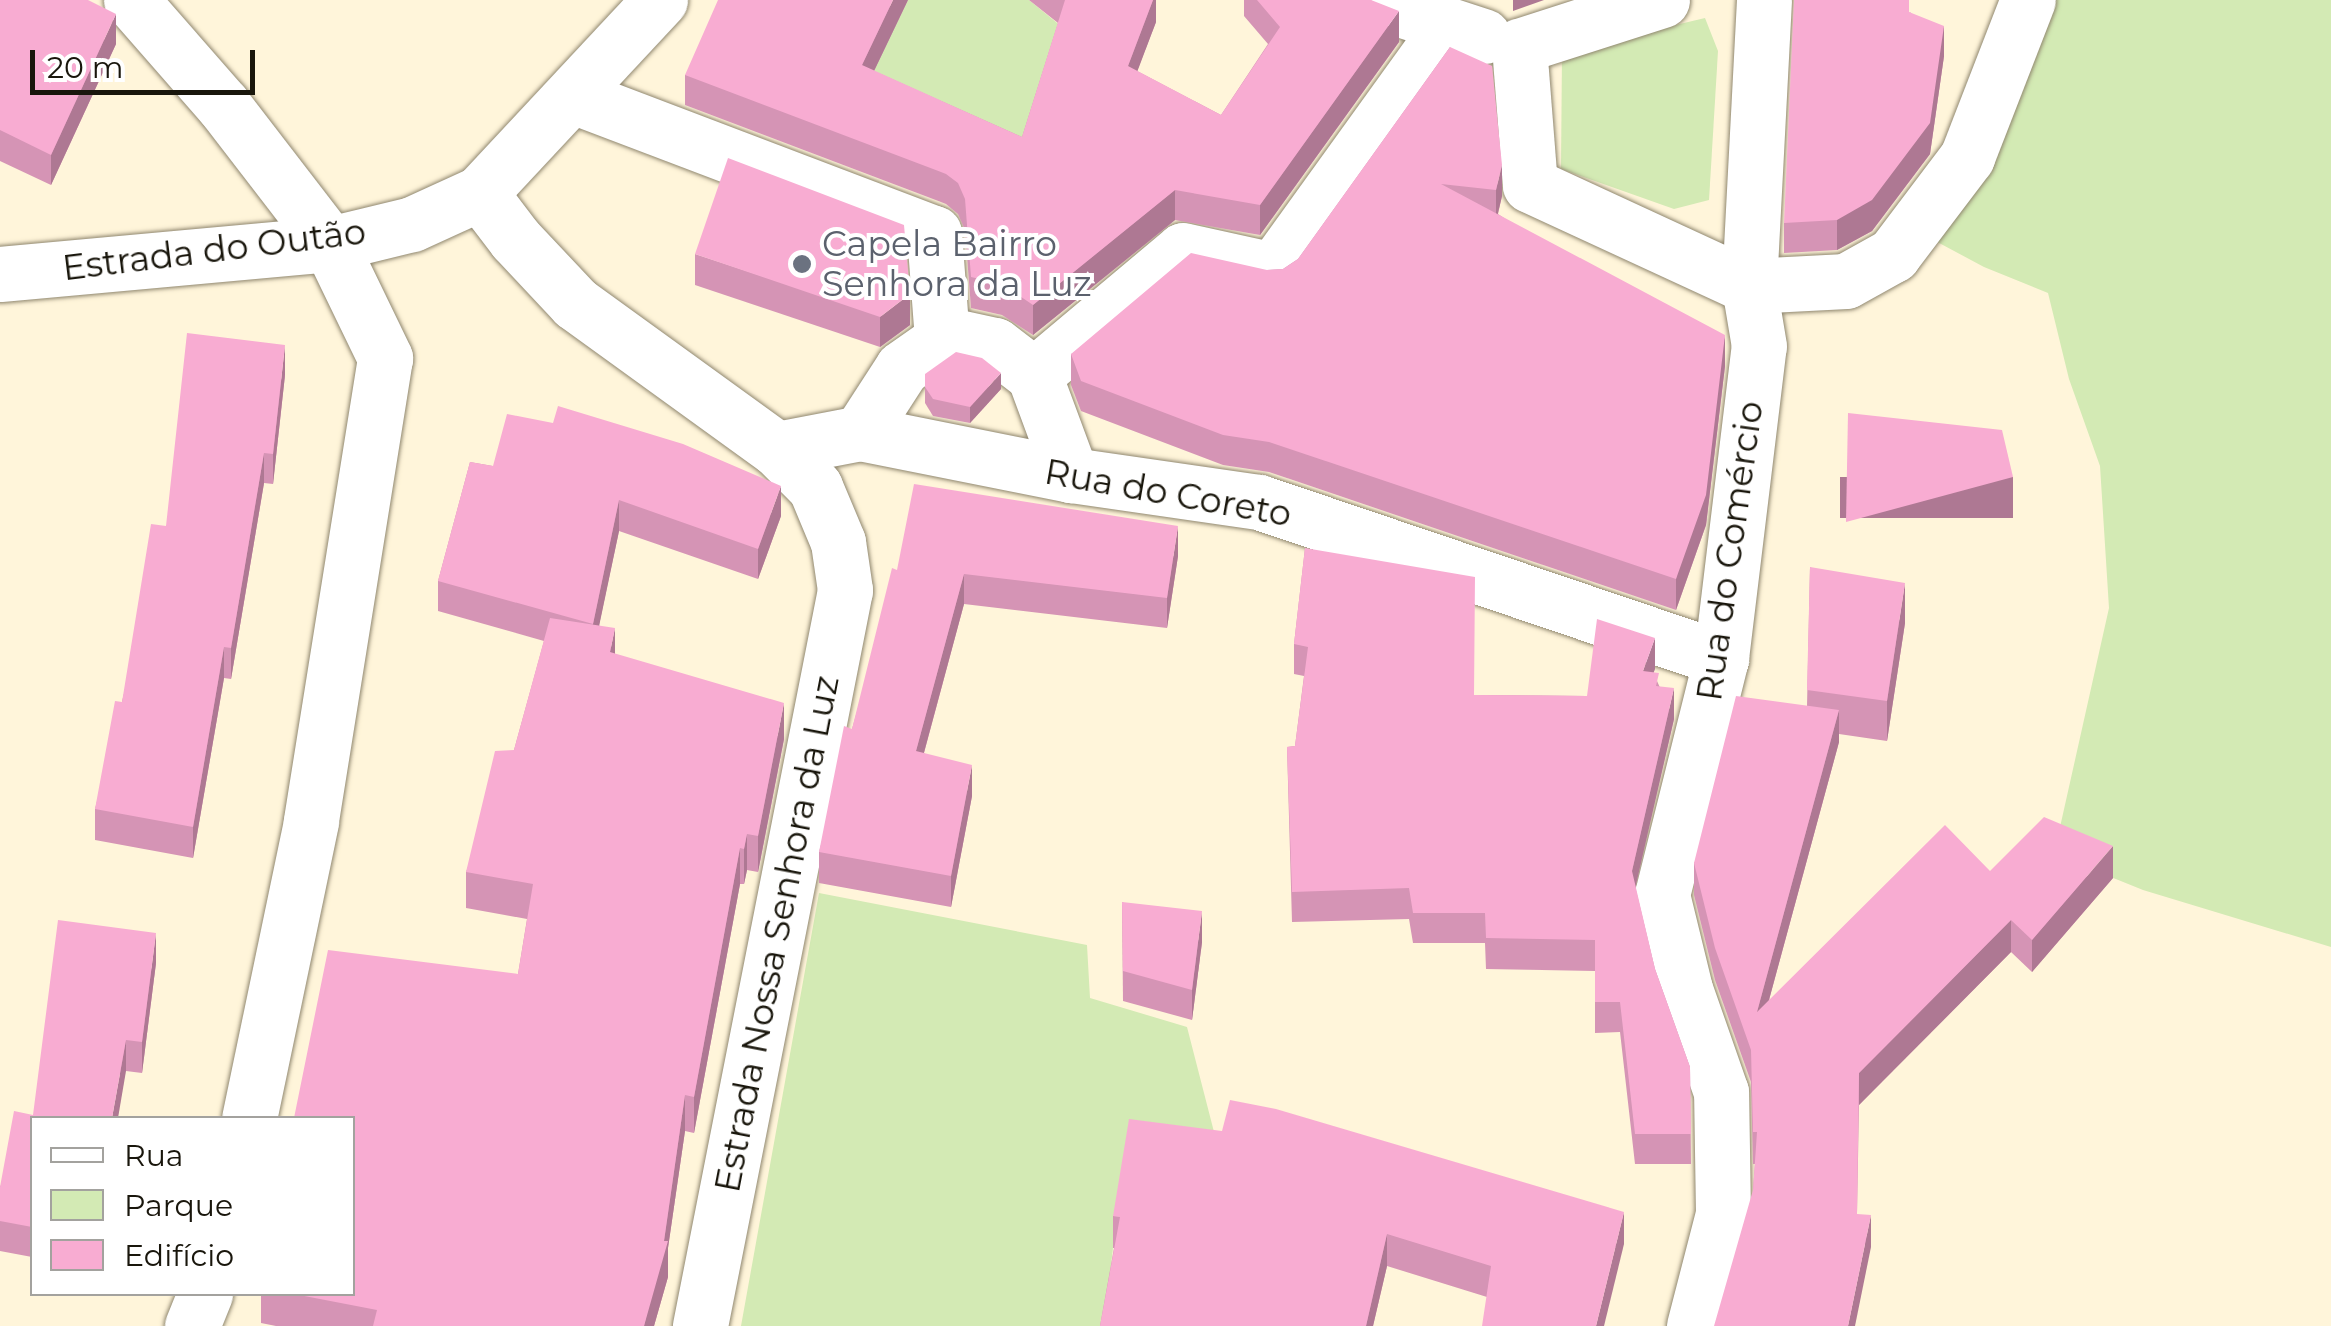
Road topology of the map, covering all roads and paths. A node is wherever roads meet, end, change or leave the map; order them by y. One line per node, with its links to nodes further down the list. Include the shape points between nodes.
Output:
1 (131, 0): 11 (street, via 223,104)
2 (660, 0): 9 (street)
3 (1372, 0): 7 (street)
4 (1662, 0): 8 (street)
5 (1764, 0): 13 (street, Rua do Comércio)
6 (2028, 0): 13 (street, via 1967,157 1893,256 1846,281)
7 (1448, 27): 8 (street); 15 (street, via 1274,270 1183,250)
8 (1519, 46): 13 (street, via 1530,185)
9 (572, 96): 10 (street); 14 (street, via 934,232)
10 (480, 192): 11 (street, Estrada do Outão, via 412,224); 17 (street, Estrada Nossa Senhora da Luz, via 575,303)
11 (330, 244): 12 (street, Estrada do Outão); 20 (street, via 385,358 311,822)
12 (0, 274)
13 (1749, 286): 19 (street, Rua do Comércio, via 1759,346)
14 (942, 340): 15 (street, via 949,335 995,346); 16 (street, via 902,368)
15 (1034, 375): 18 (street)
16 (860, 433): 17 (street, Rua do Coreto); 18 (street, Rua do Coreto)
17 (777, 449): 23 (street, Estrada Nossa Senhora da Luz, via 815,487 838,542 845,590)
18 (1071, 476): 19 (street, Rua do Coreto, via 1259,502)
19 (1721, 658): 24 (street, Rua do Comércio, via 1662,895 1685,989 1722,1092 1723,1214)
20 (249, 1116)
21 (204, 1296): 22 (street)
22 (192, 1326)
23 (700, 1326)
24 (1694, 1326)

